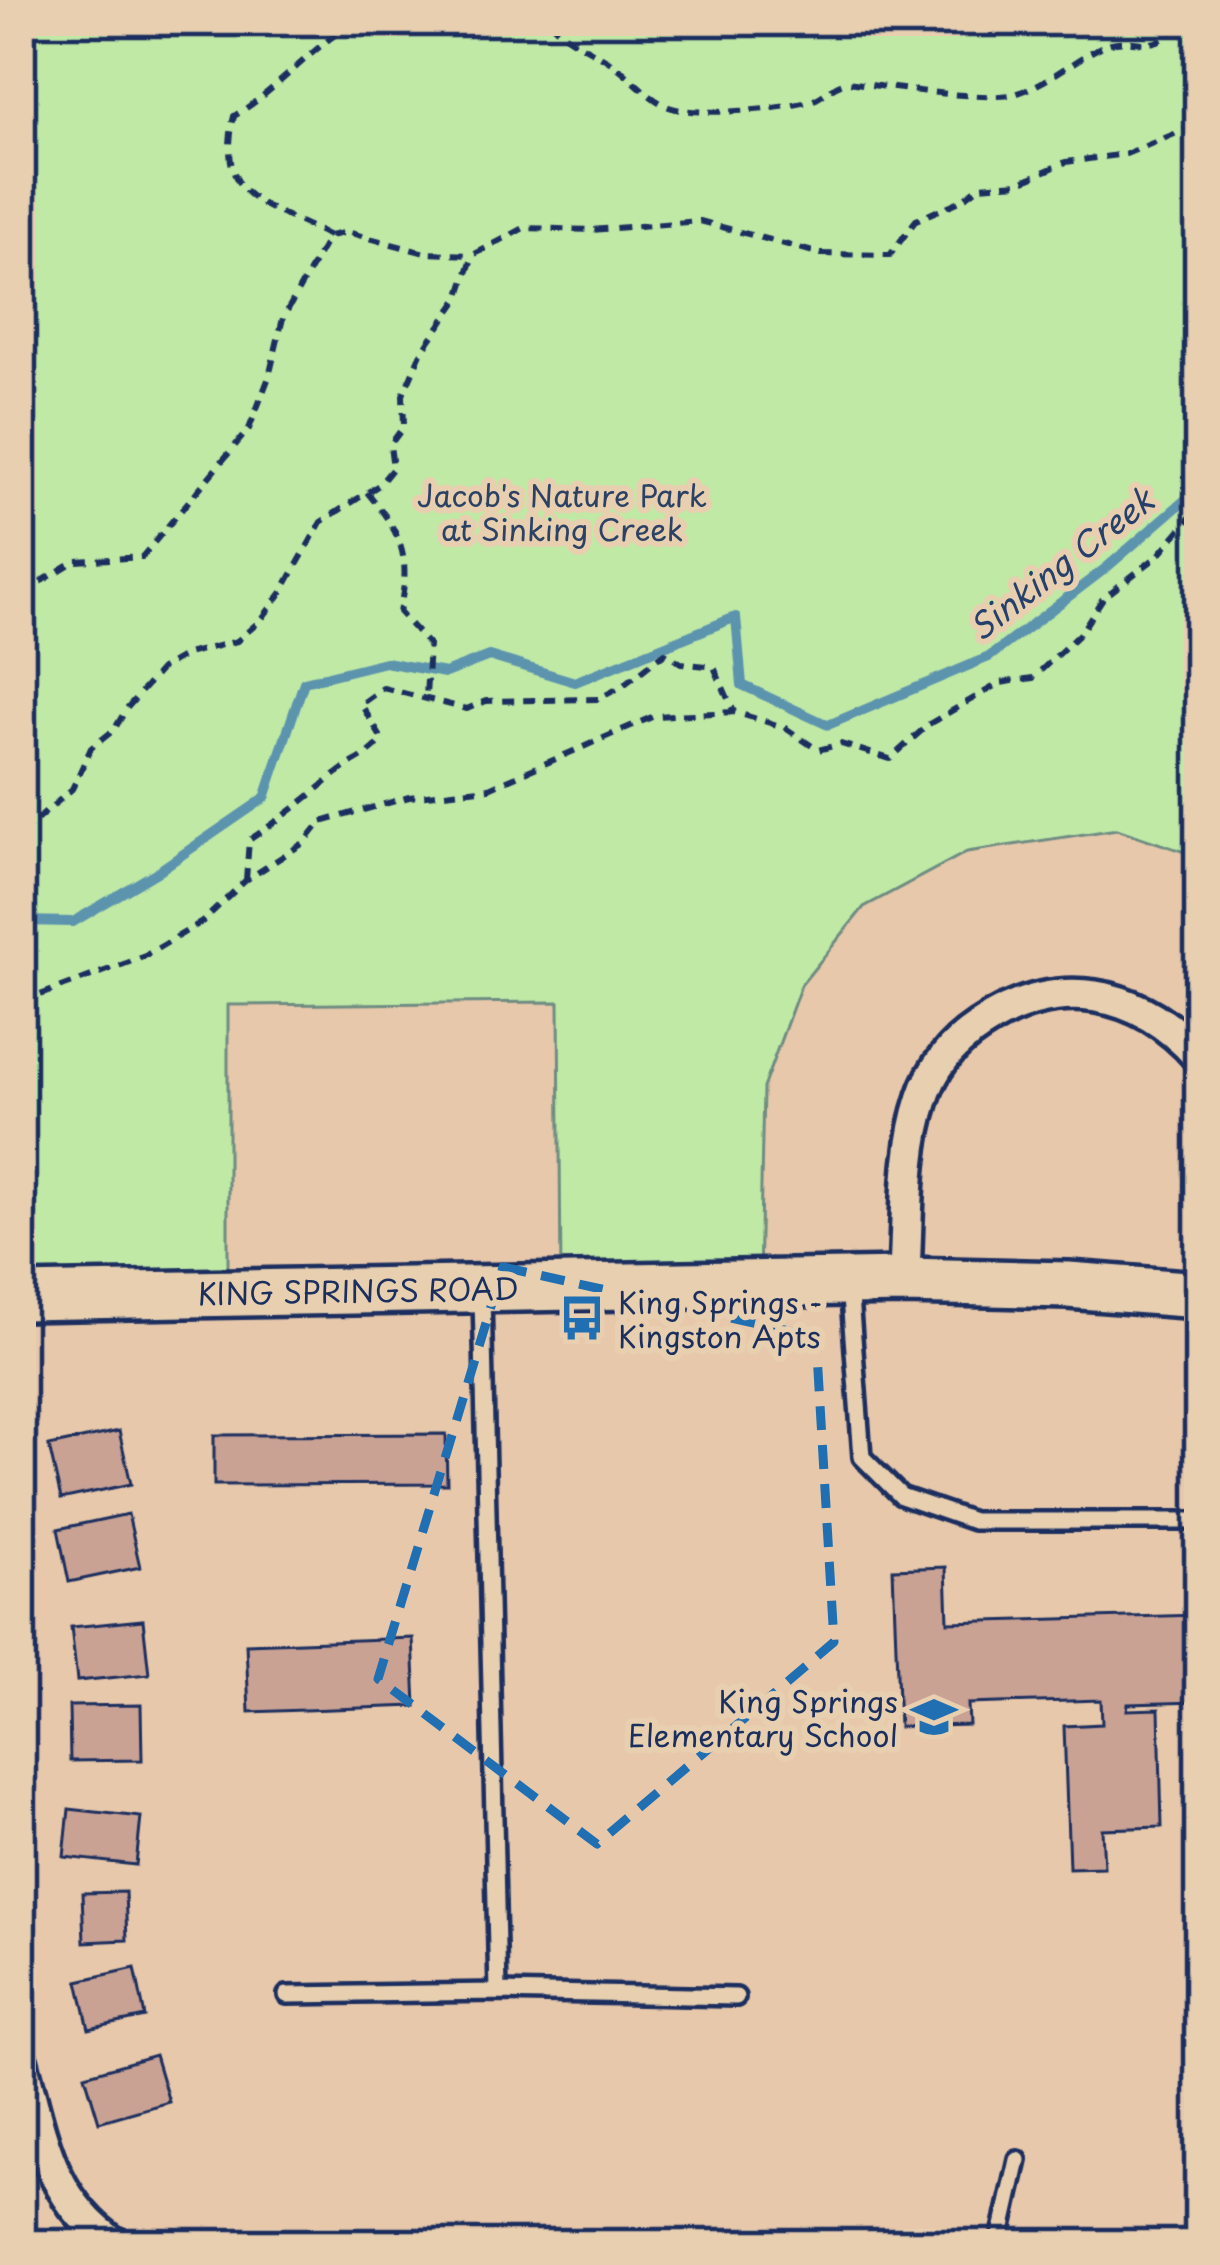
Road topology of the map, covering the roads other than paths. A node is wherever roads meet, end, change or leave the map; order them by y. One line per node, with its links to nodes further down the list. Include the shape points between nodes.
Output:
1 (1199, 1057): 3 (street, via 1175,1030 1098,995 1024,1001 964,1036 942,1059 915,1125)
2 (848, 1281): 3 (street, KING SPRINGS ROAD); 4 (street, KING SPRINGS ROAD); 7 (lane, via 862,1457 901,1496 973,1521)
3 (904, 1281): 5 (street, KING SPRINGS ROAD)
4 (482, 1287): 6 (street, KING SPRINGS ROAD); 8 (lane)
5 (1199, 1295)
6 (21, 1297)
7 (1199, 1521)
8 (498, 1992): 9 (lane); 10 (lane)
9 (287, 1995)
10 (736, 1997)
11 (21, 2061): 13 (street, via 64,2197)
12 (1018, 2161): 14 (lane)
13 (115, 2244)
14 (999, 2244)

